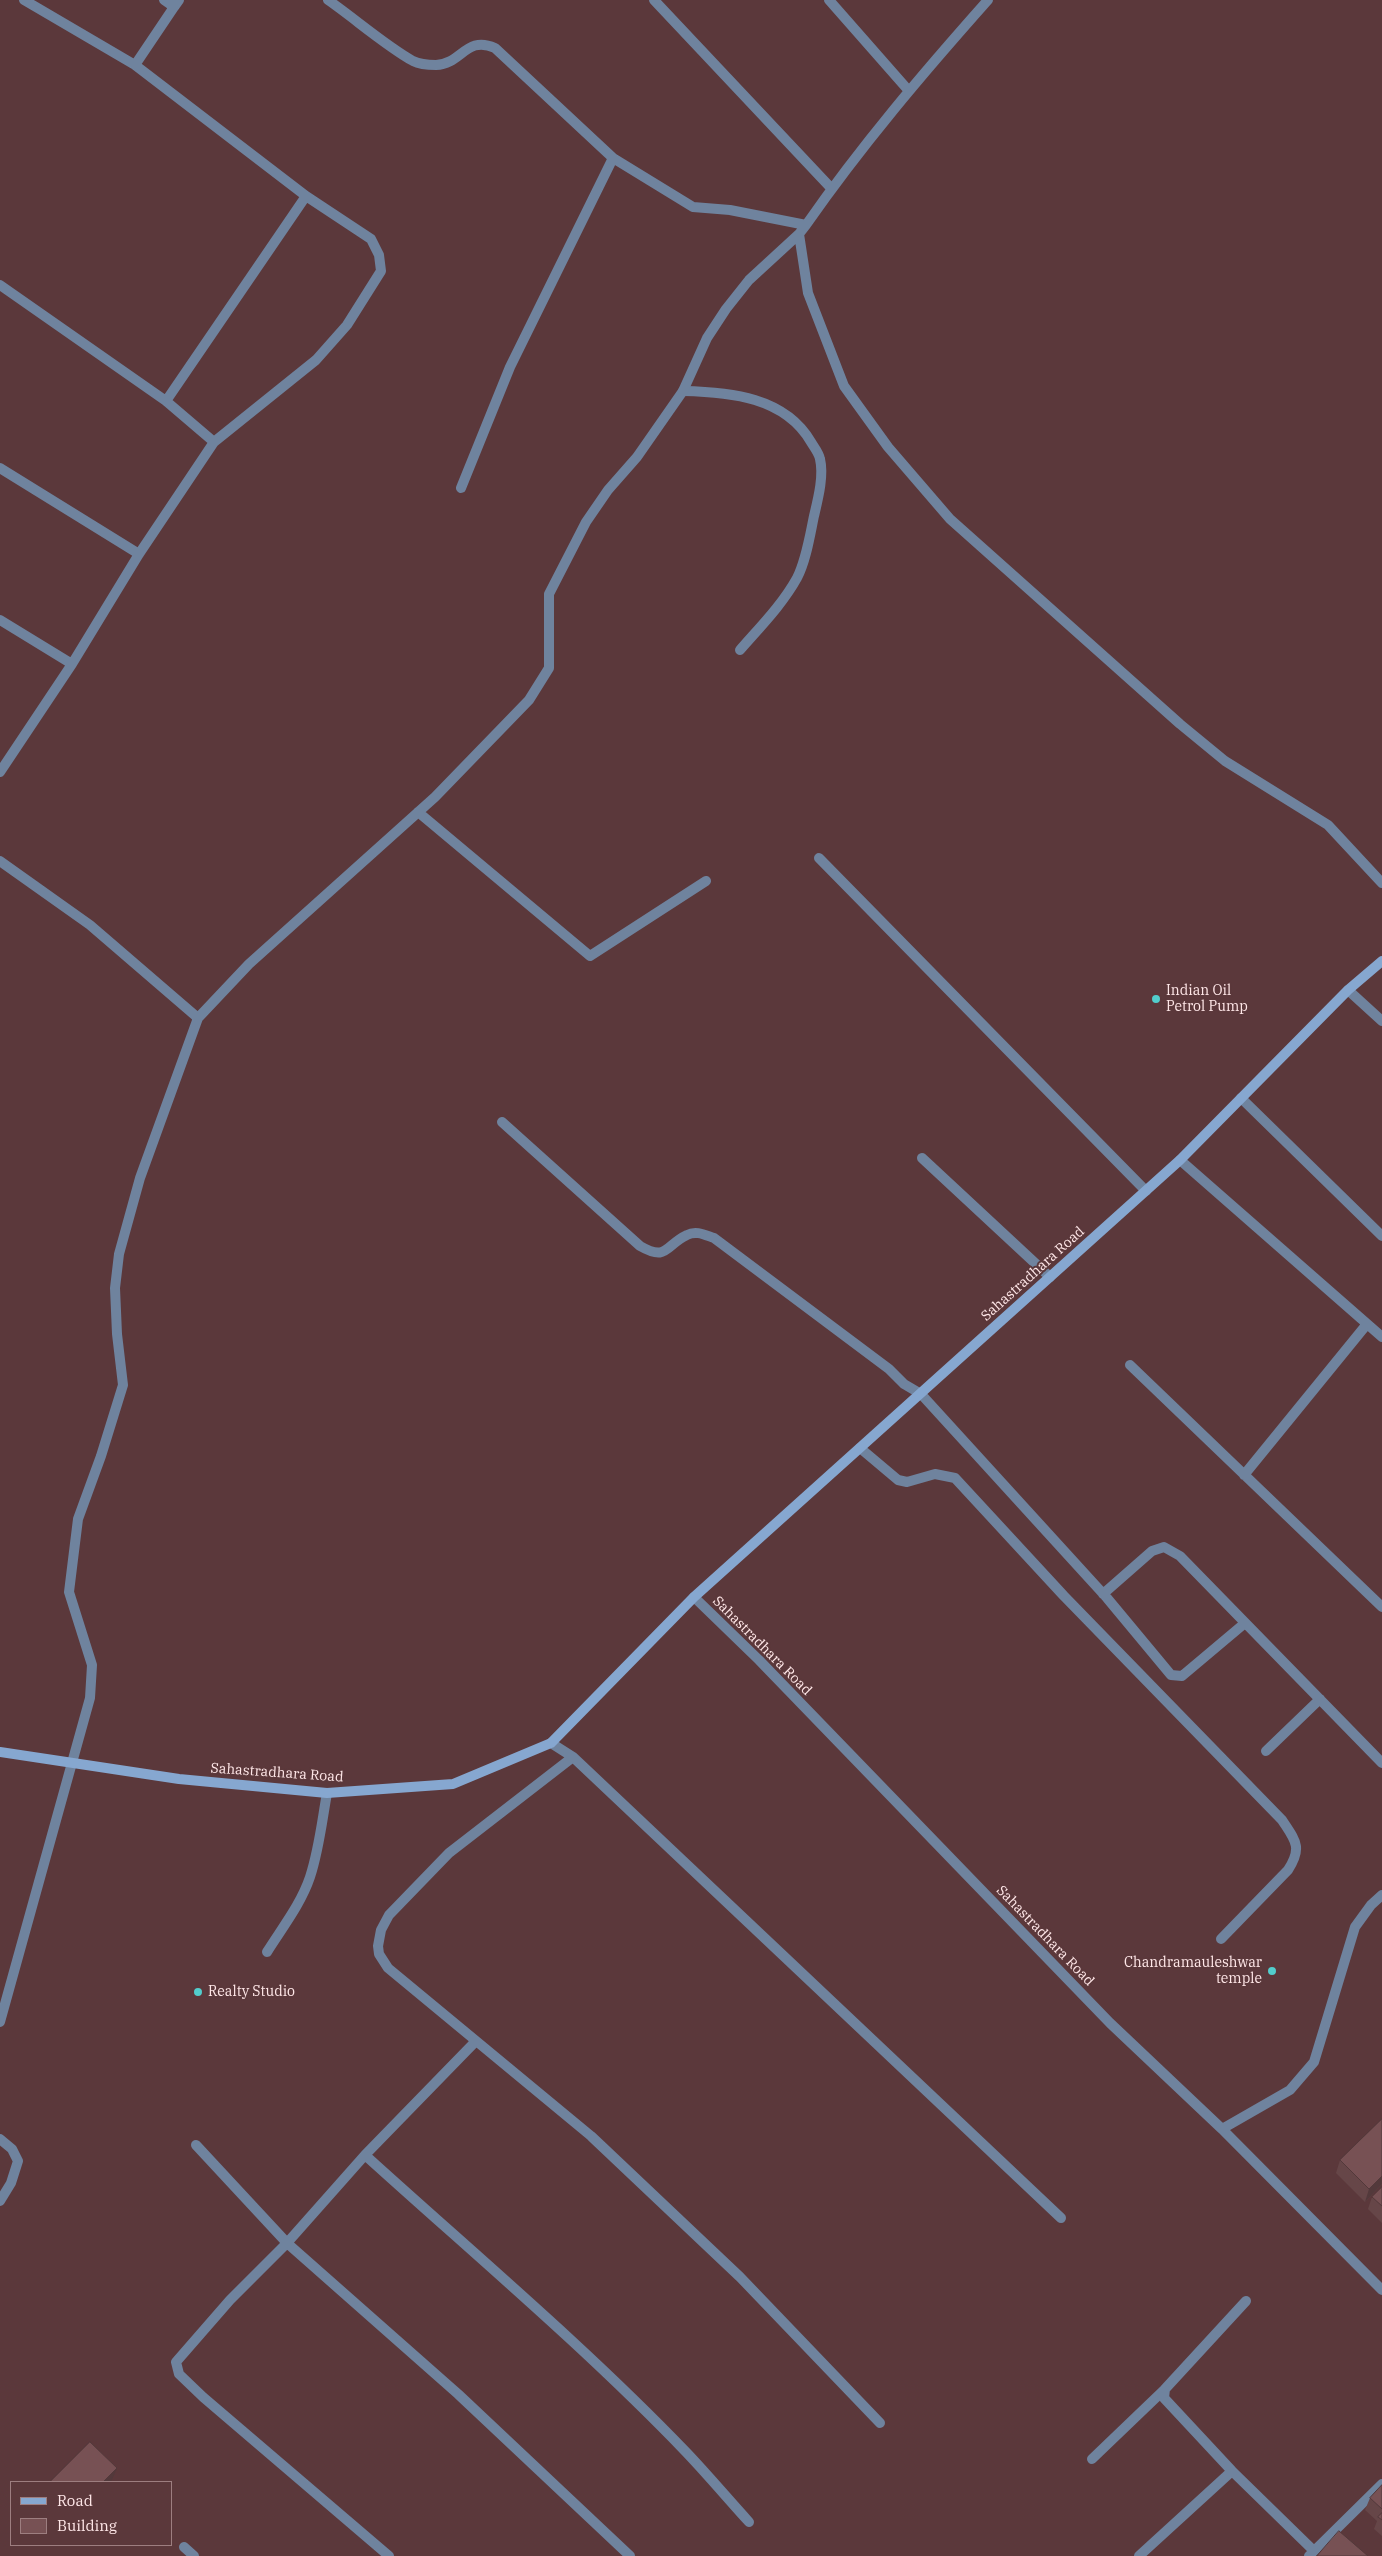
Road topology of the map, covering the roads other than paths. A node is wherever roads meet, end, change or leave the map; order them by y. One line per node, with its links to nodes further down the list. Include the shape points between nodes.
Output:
1 (24, 0): 8 (street)
2 (164, 0): 7 (street)
3 (328, 0): 10 (street, via 414,62 448,64 474,44 495,48)
4 (654, 0): 11 (street)
5 (830, 0): 9 (street)
6 (988, 0): 9 (street)
7 (177, 3): 8 (street)
8 (135, 64): 12 (street)
9 (909, 91): 11 (street)
10 (613, 158): 13 (street, via 693,207 730,210); 20 (street, via 510,367)
11 (831, 188): 13 (street)
12 (306, 196): 17 (street); 18 (street, via 371,239 379,255 380,271 346,325 316,360)
13 (806, 225): 14 (street)
14 (799, 234): 16 (street, via 749,280 726,310 707,338); 30 (street, via 808,293 844,386 888,447 950,519 1180,724 1225,761 1328,825)
15 (0, 285): 17 (street)
16 (683, 391): 23 (street, via 717,392 753,399 791,416 806,433 820,458 818,498 798,576 782,601); 26 (street, via 586,522 557,577 549,594 549,668 529,700)
17 (166, 401): 18 (street)
18 (214, 442): 21 (street)
19 (0, 468): 21 (street)
20 (460, 488)
21 (139, 554): 24 (street)
22 (0, 620): 24 (street)
23 (740, 650)
24 (72, 664): 25 (street)
25 (0, 772)
26 (418, 812): 29 (street, via 590,956); 33 (street, via 257,957)
27 (819, 858): 39 (street)
28 (0, 861): 33 (street, via 90,925)
29 (706, 881)
30 (1382, 882)
31 (1382, 961): 32 (main road, Sahastradhara Road)
32 (1348, 990): 34 (street); 35 (main road, Sahastradhara Road)
33 (198, 1018): 57 (street, via 140,1178 119,1254 115,1288 123,1385 78,1519 69,1592 92,1665 90,1698)
34 (1382, 1020)
35 (1241, 1098): 38 (main road, Sahastradhara Road); 40 (street)
36 (502, 1122): 45 (street, via 640,1246 658,1253 665,1252 688,1234 698,1233 714,1238)
37 (922, 1158): 41 (street)
38 (1180, 1160): 39 (main road, Sahastradhara Road); 42 (street)
39 (1146, 1191): 41 (main road, Sahastradhara Road)
40 (1382, 1236)
41 (1050, 1277): 45 (main road, Sahastradhara Road)
42 (1367, 1324): 43 (street); 47 (street)
43 (1382, 1337)
44 (1130, 1365): 47 (street)
45 (921, 1394): 46 (main road, Sahastradhara Road); 48 (street)
46 (860, 1448): 49 (main road, Sahastradhara Road); 61 (street, via 898,1480 907,1482 936,1474 955,1478 1064,1596 1282,1820 1294,1837 1298,1850 1296,1858)
47 (1244, 1475): 50 (street)
48 (1104, 1594): 51 (street, via 1152,1551 1164,1547 1180,1556); 51 (street, via 1169,1672 1178,1676)
49 (694, 1597): 53 (main road, Sahastradhara Road); 65 (street, Sahastradhara Road, via 1110,2023)
50 (1382, 1607)
51 (1245, 1623): 52 (street)
52 (1320, 1699): 54 (street); 58 (street)
53 (550, 1743): 56 (street); 59 (main road, Sahastradhara Road, via 453,1784)
54 (1266, 1751)
55 (0, 1752): 57 (main road, Sahastradhara Road)
56 (574, 1757): 64 (street, via 450,1853 389,1916 381,1930 379,1954 388,1968); 70 (street)
57 (73, 1762): 59 (main road, Sahastradhara Road, via 179,1779); 63 (street)
58 (1382, 1763)
59 (327, 1793): 62 (street, via 310,1879)
60 (1382, 1895): 65 (street, via 1356,1927 1314,2062 1290,2090)
61 (1221, 1939)
62 (267, 1952)
63 (0, 2022)
64 (474, 2042): 68 (street); 75 (street, via 591,2136 740,2277)
65 (1222, 2129): 72 (street, Sahastradhara Road)
66 (0, 2139): 69 (street, via 12,2149 18,2161 11,2183)
67 (196, 2145): 71 (street)
68 (366, 2156): 71 (street); 79 (street, via 616,2385 685,2452)
69 (0, 2200)
70 (1061, 2218)
71 (287, 2243): 83 (street, via 178,2358 177,2371); 84 (street, via 458,2394)
72 (1382, 2290)
73 (1246, 2301): 74 (street)
74 (1165, 2390): 76 (street); 77 (street, via 1165,2401)
75 (880, 2422)
76 (1092, 2459)
77 (1232, 2471): 81 (street); 85 (street)
78 (1382, 2484): 81 (street)
79 (749, 2522)
80 (184, 2547): 82 (street)
81 (1311, 2554)
82 (194, 2556)
83 (389, 2556)
84 (630, 2556)
85 (1139, 2556)

